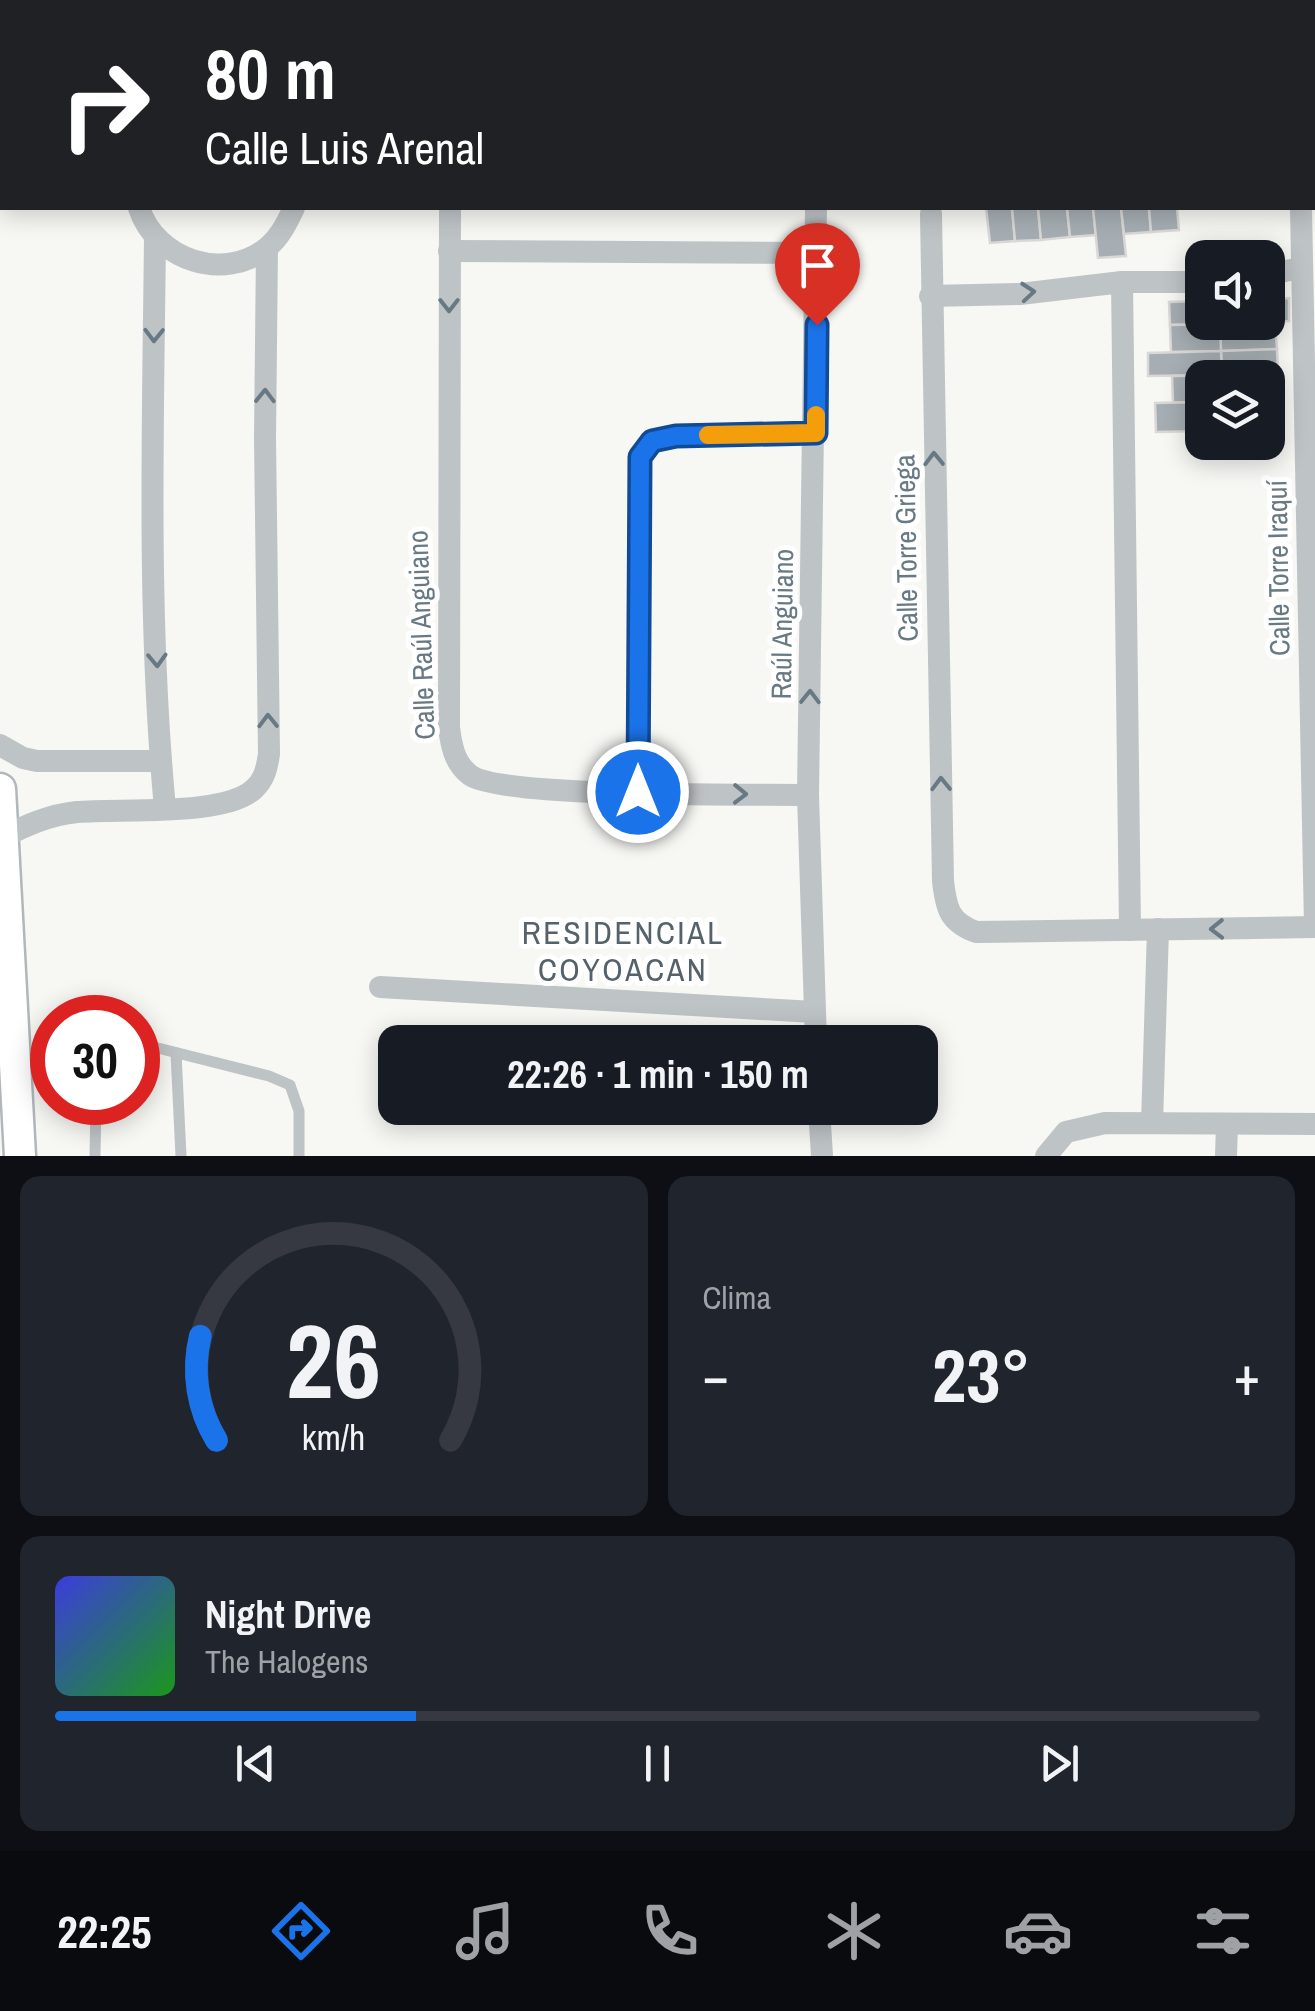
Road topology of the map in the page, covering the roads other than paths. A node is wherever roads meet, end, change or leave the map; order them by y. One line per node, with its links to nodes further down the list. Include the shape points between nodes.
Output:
1 (140, 210): 7 (street)
2 (293, 210): 8 (street)
3 (450, 210): 9 (street, Calle Raúl Anguiano)
4 (816, 210): 10 (street, Raúl Anguiano)
5 (1301, 210): 11 (street, Calle Torre Iraquí)
6 (931, 214): 15 (street, Calle Torre Griega)
7 (155, 238): 8 (street, via 197,263 245,260); 18 (street, one-way to 18, via 152,486)
8 (267, 248): 22 (street, one-way to 8, via 246,796 262,780 269,754)
9 (449, 251): 10 (street); 20 (street, Calle Raúl Anguiano, one-way to 20, via 451,745 470,775 494,785)
10 (818, 253): 16 (street, Raúl Anguiano)
11 (1302, 268): 12 (street); 25 (street, Calle Torre Iraquí)
12 (1285, 271)
13 (1122, 282): 14 (street); 15 (street, one-way to 13); 27 (street)
14 (1185, 282)
15 (930, 296): 24 (street, Calle Torre Griega, one-way to 15)
16 (816, 433): 20 (street, via 676,436 652,441 640,457); 21 (street, Raúl Anguiano, one-way to 16)
17 (0, 745): 18 (street, via 37,761)
18 (160, 761): 22 (street)
19 (0, 789): 23 (main road)
20 (638, 792): 21 (street, Calle Raúl Anguiano, one-way to 21)
21 (808, 795): 29 (street, Raúl Anguiano)
22 (164, 808): 23 (street, via 56,815)
23 (2, 836): 38 (main road)
24 (943, 882): 27 (street, Calle Torre Iraquí, via 952,918 976,932)
25 (1315, 927): 26 (street, Calle Torre Iraquí, one-way to 26)
26 (1158, 929): 27 (street, Calle Torre Iraquí); 33 (street)
27 (1130, 930)
28 (380, 987): 29 (street)
29 (814, 1012): 30 (street, Raúl Anguiano)
30 (815, 1025)
31 (160, 1049): 32 (lane)
32 (176, 1053): 40 (lane); 41 (lane, via 290,1085 299,1111)
33 (1152, 1123): 34 (street); 43 (street, via 1079,1126)
34 (1227, 1124): 35 (street); 44 (street)
35 (1315, 1124)
36 (96, 1125): 39 (lane)
37 (820, 1125): 42 (street)
38 (20, 1156)
39 (96, 1156)
40 (180, 1156)
41 (298, 1156)
42 (822, 1156)
43 (1046, 1156)
44 (1226, 1156)

